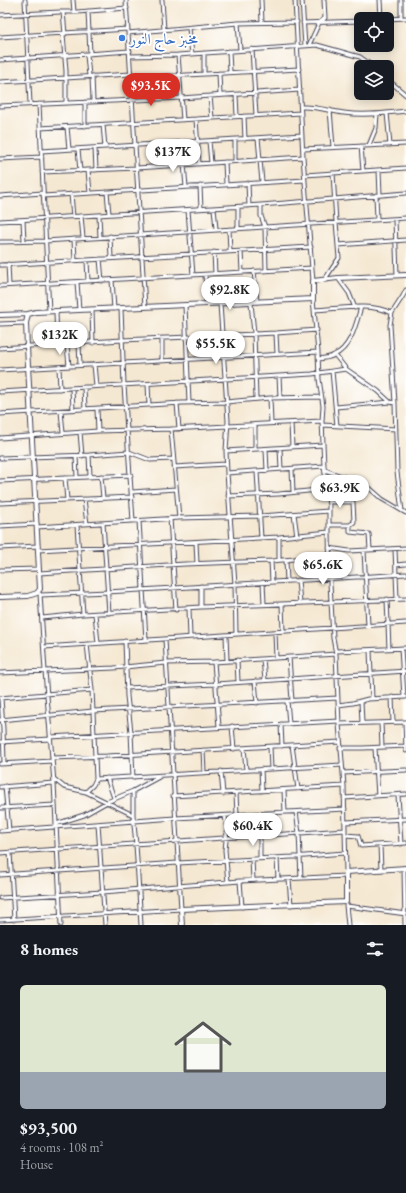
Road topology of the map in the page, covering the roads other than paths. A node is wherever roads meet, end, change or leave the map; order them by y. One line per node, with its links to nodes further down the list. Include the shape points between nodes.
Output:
1 (25, 0): 16 (street)
2 (73, 0): 14 (street)
3 (126, 0): 11 (street)
4 (162, 0): 29 (street)
5 (261, 0): 22 (street)
6 (295, 0): 23 (street)
7 (302, 0): 25 (street)
8 (324, 0): 26 (street, via 326,18)
9 (380, 0): 15 (street)
10 (401, 0): 18 (street)
11 (127, 8): 12 (street); 28 (street)
12 (88, 11): 14 (street); 30 (street)
13 (64, 12): 14 (street); 16 (street); 32 (street)
14 (74, 12)
15 (381, 12)
16 (25, 13): 17 (street); 33 (street)
17 (0, 15)
18 (401, 18): 19 (street); 20 (street)
19 (406, 18)
20 (394, 19)
21 (354, 21): 26 (street)
22 (262, 22): 23 (street); 24 (street)
23 (297, 22): 35 (street)
24 (238, 23): 27 (street); 38 (street)
25 (303, 23): 26 (street); 36 (street)
26 (319, 23): 36 (street)
27 (189, 28): 29 (street); 43 (street)
28 (128, 29): 30 (street); 31 (street)
29 (164, 30): 31 (street)
30 (89, 32): 32 (street); 42 (street)
31 (128, 33): 39 (street)
32 (64, 34): 33 (street); 45 (street)
33 (26, 35): 34 (street); 47 (street)
34 (0, 37)
35 (298, 46): 36 (street); 37 (street); 50 (street)
36 (307, 46): 49 (street, via 319,45)
37 (252, 49): 38 (street); 52 (street)
38 (240, 50): 40 (street)
39 (130, 51): 42 (street); 46 (street)
40 (229, 51): 41 (street); 51 (street)
41 (204, 53): 43 (street); 54 (street)
42 (89, 54): 45 (street); 56 (street)
43 (192, 54): 44 (street)
44 (178, 55): 46 (street); 55 (street)
45 (64, 56): 47 (street); 58 (street)
46 (130, 56): 57 (street)
47 (28, 57): 48 (street); 59 (street)
48 (0, 60)
49 (364, 60)
50 (299, 69): 52 (street); 62 (street)
51 (230, 72): 52 (street); 53 (street)
52 (254, 72): 63 (street)
53 (218, 73): 54 (street); 64 (street)
54 (204, 74): 55 (street)
55 (179, 75): 57 (street); 68 (street)
56 (90, 76): 57 (street); 58 (street); 72 (street)
57 (131, 76): 69 (street)
58 (66, 78): 59 (street); 70 (street)
59 (29, 80): 60 (street); 73 (street)
60 (0, 82)
61 (394, 85): 66 (street)
62 (300, 90): 63 (street); 76 (street)
63 (255, 93): 65 (street); 84 (street)
64 (220, 95): 65 (street); 67 (street)
65 (236, 95): 82 (street)
66 (406, 95)
67 (210, 96): 68 (street); 85 (street)
68 (181, 98): 69 (street); 87 (street)
69 (133, 100): 72 (street); 88 (street)
70 (66, 102): 71 (street); 74 (street)
71 (84, 102): 72 (street); 90 (street)
72 (93, 102)
73 (30, 104): 74 (street); 75 (street)
74 (39, 104): 92 (street)
75 (0, 106)
76 (301, 107): 77 (street); 79 (street)
77 (330, 110): 81 (street); 106 (street)
78 (406, 111): 80 (street)
79 (301, 113): 84 (street); 93 (street)
80 (387, 113): 81 (street); 102 (street)
81 (377, 114): 101 (street, via 376,131)
82 (237, 116): 83 (street); 85 (street)
83 (244, 116): 84 (street); 95 (street)
84 (256, 116)
85 (212, 118): 86 (street)
86 (196, 119): 87 (street); 98 (street)
87 (183, 120): 88 (street)
88 (134, 123): 89 (street); 103 (street)
89 (103, 125): 90 (street); 105 (street)
90 (85, 126): 91 (street)
91 (67, 127): 92 (street); 110 (street)
92 (40, 128): 111 (street)
93 (302, 135): 94 (street); 109 (street)
94 (258, 138): 95 (street); 115 (street)
95 (245, 139): 96 (street)
96 (235, 140): 97 (street); 116 (street)
97 (209, 141): 98 (street); 119 (street)
98 (197, 142): 99 (street); 118 (street)
99 (166, 144): 103 (street); 121 (street)
100 (406, 144): 102 (street)
101 (369, 145): 102 (street); 104 (street)
102 (390, 145)
103 (136, 146): 105 (street); 122 (street)
104 (361, 146): 106 (street); 128 (street)
105 (104, 147): 107 (street)
106 (333, 147): 109 (street)
107 (94, 148): 108 (street); 125 (street)
108 (78, 149): 110 (street); 127 (street)
109 (303, 149): 113 (street)
110 (68, 150): 111 (street)
111 (41, 151): 112 (street)
112 (42, 157): 114 (street); 129 (street)
113 (304, 157): 115 (street); 131 (street)
114 (0, 158)
115 (260, 159): 116 (street); 133 (street)
116 (235, 161): 117 (street)
117 (225, 162): 119 (street); 135 (street)
118 (199, 163): 119 (street); 120 (street)
119 (211, 163)
120 (184, 164): 121 (street); 137 (street)
121 (167, 166): 122 (street)
122 (137, 168): 125 (street); 138 (street)
123 (406, 168): 126 (street)
124 (88, 170): 125 (street); 127 (street); 140 (street)
125 (96, 170)
126 (379, 170): 128 (street); 145 (street)
127 (80, 171): 129 (street)
128 (363, 171): 130 (street)
129 (42, 172): 142 (street)
130 (333, 173): 131 (street); 147 (street)
131 (305, 174): 132 (street)
132 (305, 180): 133 (street); 148 (street)
133 (262, 182): 134 (street)
134 (248, 183): 135 (street); 150 (street)
135 (226, 184): 136 (street)
136 (200, 186): 137 (street); 153 (street)
137 (186, 187): 138 (street)
138 (138, 190): 139 (street); 155 (street)
139 (107, 192): 140 (street); 156 (street)
140 (90, 193): 143 (street)
141 (406, 193): 145 (street)
142 (43, 194): 143 (street); 146 (street); 160 (street)
143 (72, 194): 158 (street)
144 (376, 195): 145 (street); 147 (street); 162 (street)
145 (380, 195)
146 (0, 196)
147 (335, 199): 148 (street); 166 (street)
148 (307, 201): 149 (street); 167 (street)
149 (261, 205): 150 (street); 168 (street)
150 (249, 206): 151 (street)
151 (238, 207): 152 (street); 169 (street)
152 (214, 208): 153 (street); 170 (street)
153 (201, 209): 154 (street)
154 (188, 210): 155 (street); 172 (street)
155 (140, 212): 156 (street); 173 (street)
156 (109, 214): 157 (street)
157 (99, 215): 159 (street); 175 (street)
158 (73, 216): 159 (street); 160 (street)
159 (81, 216): 176 (street)
160 (44, 218): 164 (street); 180 (street)
161 (406, 218): 163 (street)
162 (377, 219): 163 (street); 166 (street)
163 (395, 219): 181 (street)
164 (23, 220): 165 (street); 179 (street)
165 (0, 221)
166 (336, 222): 167 (street); 183 (street)
167 (309, 224): 168 (street); 184 (street)
168 (265, 227): 169 (street); 185 (street)
169 (238, 228): 171 (street)
170 (216, 229): 171 (street); 172 (street)
171 (229, 229): 186 (street)
172 (189, 231): 173 (street); 189 (street)
173 (141, 234): 174 (street); 190 (street)
174 (110, 236): 175 (street); 191 (street)
175 (100, 237): 176 (street)
176 (83, 238): 177 (street)
177 (74, 239): 180 (street); 194 (street)
178 (406, 240): 181 (street)
179 (24, 241): 180 (street); 182 (street)
180 (45, 241): 195 (street)
181 (396, 241): 183 (street); 205 (street)
182 (0, 242)
183 (338, 245): 209 (street, via 339,258)
184 (311, 247): 185 (street); 198 (street)
185 (265, 250): 187 (street); 200 (street)
186 (230, 251): 187 (street); 188 (street)
187 (241, 251): 201 (street)
188 (214, 252): 189 (street); 202 (street)
189 (190, 254): 190 (street); 206 (street)
190 (142, 256): 191 (street); 207 (street)
191 (111, 258): 192 (street)
192 (100, 259): 193 (street); 212 (street)
193 (87, 260): 194 (street); 211 (street)
194 (75, 261): 195 (street)
195 (46, 262): 196 (street); 215 (street)
196 (8, 264): 197 (street); 216 (street)
197 (0, 265)
198 (312, 268): 200 (street); 213 (street)
199 (254, 271): 200 (street); 201 (street); 220 (street)
200 (266, 271)
201 (242, 272): 202 (street)
202 (215, 274): 204 (street)
203 (406, 274): 205 (street)
204 (205, 275): 206 (street); 222 (street)
205 (397, 275): 208 (street)
206 (193, 276): 207 (street)
207 (143, 278): 210 (street); 225 (street)
208 (338, 278): 209 (street); 226 (street, via 349,293)
209 (325, 279): 213 (street)
210 (112, 280): 212 (street); 228 (street)
211 (88, 281): 212 (street); 214 (street)
212 (102, 281)
213 (313, 281): 219 (street)
214 (77, 282): 215 (street); 230 (street)
215 (47, 283): 216 (street); 233 (street)
216 (9, 285): 217 (street)
217 (0, 286)
218 (406, 290): 235 (street)
219 (314, 299): 220 (street); 232 (street)
220 (257, 302): 221 (street)
221 (251, 303): 223 (street); 241 (street)
222 (207, 304): 223 (street); 224 (street)
223 (220, 304): 243 (street)
224 (185, 305): 225 (street); 244 (street)
225 (145, 307): 229 (street)
226 (355, 308): 227 (street); 232 (street)
227 (361, 308): 235 (street, via 377,308); 255 (street, via 349,340)
228 (114, 309): 229 (street); 231 (street)
229 (121, 309): 246 (street)
230 (79, 310): 231 (street); 234 (street)
231 (92, 310): 247 (street)
232 (314, 310): 240 (street)
233 (50, 311): 234 (street); 236 (street)
234 (56, 311): 249 (street)
235 (392, 313): 291 (street, via 390,341)
236 (28, 314): 237 (street); 238 (street)
237 (0, 315)
238 (26, 323): 239 (street); 251 (street)
239 (0, 324)
240 (316, 330): 242 (street); 253 (street)
241 (254, 333): 242 (street); 243 (street); 256 (street)
242 (276, 333): 254 (street)
243 (222, 335): 244 (street); 257 (street)
244 (186, 337): 245 (street); 258 (street)
245 (162, 338): 246 (street); 260 (street)
246 (122, 340): 247 (street); 261 (street)
247 (93, 343): 248 (street)
248 (79, 344): 250 (street); 263 (street)
249 (57, 345): 250 (street); 251 (street)
250 (67, 345): 265 (street)
251 (27, 346): 252 (street); 266 (street)
252 (0, 348)
253 (318, 352): 254 (street); 259 (street)
254 (277, 354): 256 (street)
255 (334, 355): 259 (street); 267 (street)
256 (255, 356): 257 (street); 272 (street)
257 (223, 358): 258 (street); 273 (street)
258 (187, 359): 260 (street); 274 (street)
259 (319, 359): 270 (street)
260 (162, 360): 261 (street)
261 (123, 363): 262 (street); 276 (street)
262 (94, 364): 263 (street); 277 (street)
263 (80, 365): 265 (street)
264 (59, 366): 265 (street); 266 (street); 280 (street)
265 (69, 366)
266 (28, 367): 268 (street); 281 (street)
267 (346, 369): 269 (street); 288 (street)
268 (0, 370)
269 (332, 371): 270 (street); 294 (street)
270 (318, 373): 271 (street); 284 (street)
271 (279, 376): 272 (street); 283 (street)
272 (256, 378): 273 (street); 286 (street)
273 (225, 380): 274 (street); 287 (street)
274 (189, 382): 275 (street); 290 (street)
275 (148, 384): 276 (street); 292 (street)
276 (124, 385): 277 (street); 293 (street)
277 (96, 386): 278 (street)
278 (84, 387): 279 (street); 295 (street)
279 (72, 388): 280 (street); 297 (street)
280 (60, 389): 281 (street)
281 (29, 391): 282 (street); 299 (street)
282 (0, 392)
283 (280, 397): 284 (street); 285 (street)
284 (321, 397): 303 (street)
285 (270, 398): 286 (street); 301 (street)
286 (256, 399): 287 (street)
287 (226, 402): 290 (street); 305 (street)
288 (390, 402): 291 (street); 294 (street)
289 (177, 403): 290 (street); 292 (street); 307 (street)
290 (189, 403)
291 (395, 403): 308 (street)
292 (149, 405): 293 (street)
293 (125, 407): 296 (street); 309 (street)
294 (336, 407): 306 (street)
295 (85, 409): 296 (street); 297 (street)
296 (97, 409): 311 (street)
297 (73, 410): 298 (street)
298 (62, 411): 299 (street); 313 (street)
299 (30, 412): 300 (street); 314 (street)
300 (0, 414)
301 (271, 423): 302 (street); 304 (street)
302 (291, 423): 303 (street); 317 (street)
303 (322, 423): 306 (street); 316 (street)
304 (254, 425): 305 (street); 319 (street)
305 (227, 426): 307 (street); 321 (street)
306 (337, 426): 308 (street)
307 (179, 429): 310 (street)
308 (396, 429): 358 (street, via 397,472)
309 (127, 430): 310 (street); 311 (street); 322 (street)
310 (171, 430): 328 (street)
311 (98, 431): 312 (street)
312 (80, 432): 313 (street); 325 (street)
313 (63, 433): 314 (street)
314 (32, 435): 315 (street); 326 (street)
315 (0, 438)
316 (323, 445): 317 (street); 332 (street)
317 (292, 447): 318 (street)
318 (280, 448): 320 (street); 333 (street)
319 (255, 449): 320 (street); 321 (street)
320 (266, 449): 334 (street)
321 (226, 451): 329 (street)
322 (129, 452): 323 (street); 328 (street, via 150,460); 337 (street)
323 (90, 455): 325 (street); 338 (street)
324 (76, 456): 325 (street); 326 (street); 340 (street)
325 (82, 456)
326 (33, 457): 327 (street); 342 (street)
327 (0, 458)
328 (173, 460): 330 (street)
329 (226, 464): 330 (street); 336 (street)
330 (174, 467): 344 (street)
331 (292, 468): 332 (street); 333 (street); 347 (street)
332 (324, 468): 345 (street); 358 (street, via 366,485)
333 (281, 469): 334 (street)
334 (267, 471): 335 (street)
335 (257, 472): 336 (street); 348 (street)
336 (227, 473): 349 (street)
337 (131, 475): 339 (street); 346 (street)
338 (90, 476): 339 (street); 340 (street)
339 (101, 476): 351 (street)
340 (77, 477): 341 (street)
341 (65, 478): 342 (street); 352 (street)
342 (34, 479): 343 (street); 354 (street)
343 (0, 481)
344 (176, 489): 346 (street); 364 (street)
345 (327, 489): 347 (street); 355 (street)
346 (132, 492): 350 (street)
347 (293, 492): 348 (street)
348 (259, 494): 349 (street); 361 (street)
349 (228, 496): 362 (street)
350 (132, 497): 351 (street); 365 (street)
351 (103, 498): 353 (street)
352 (67, 500): 353 (street); 354 (street)
353 (84, 500): 368 (street)
354 (36, 502): 356 (street); 370 (street)
355 (329, 502): 357 (street); 369 (street, via 353,502 354,522)
356 (0, 503)
357 (330, 511): 360 (street); 372 (street)
358 (402, 511): 359 (street)
359 (406, 513)
360 (294, 514): 361 (street); 375 (street)
361 (260, 516): 362 (street); 377 (street)
362 (229, 517): 364 (street); 378 (street)
363 (170, 518): 364 (street); 366 (street); 380 (street)
364 (179, 518)
365 (133, 521): 366 (street); 367 (street)
366 (139, 521): 381 (street)
367 (103, 523): 368 (street); 382 (street)
368 (87, 524): 371 (street)
369 (350, 524): 372 (street); 390 (street, via 350,532 369,534)
370 (37, 525): 371 (street); 373 (street); 384 (street)
371 (77, 525): 385 (street)
372 (329, 525): 374 (street)
373 (0, 526)
374 (328, 532): 375 (street); 386 (street)
375 (297, 536): 376 (street)
376 (279, 537): 377 (street); 392 (street)
377 (261, 538): 378 (street)
378 (232, 539): 379 (street); 395 (street)
379 (196, 542): 380 (street); 397 (street)
380 (172, 544): 381 (street); 396 (street)
381 (141, 545): 382 (street); 400 (street)
382 (104, 547): 385 (street); 402 (street)
383 (0, 548): 384 (street)
384 (38, 548): 385 (street); 403 (street)
385 (79, 548): 404 (street)
386 (329, 548): 389 (street); 391 (street)
387 (406, 548): 388 (street)
388 (395, 549): 390 (street); 399 (street)
389 (364, 550): 390 (street); 407 (street)
390 (370, 550)
391 (329, 556): 393 (street); 408 (street)
392 (280, 560): 393 (street); 394 (street)
393 (286, 560): 410 (street)
394 (271, 561): 395 (street); 412 (street)
395 (234, 562): 397 (street); 413 (street)
396 (173, 564): 397 (street); 400 (street); 415 (street)
397 (197, 564)
398 (406, 564): 399 (street)
399 (396, 565): 405 (street)
400 (142, 567): 402 (street); 417 (street)
401 (0, 570): 403 (street)
402 (106, 570): 404 (street); 418 (street)
403 (39, 571): 404 (street); 416 (street)
404 (80, 571): 419 (street)
405 (396, 574): 406 (street); 407 (street); 424 (street)
406 (406, 574)
407 (365, 576): 408 (street); 425 (street)
408 (330, 578): 409 (street); 426 (street)
409 (298, 580): 410 (street); 427 (street)
410 (288, 581): 412 (street)
411 (263, 582): 412 (street); 413 (street); 428 (street)
412 (272, 582)
413 (235, 584): 414 (street); 430 (street)
414 (201, 586): 415 (street); 431 (street)
415 (175, 587): 417 (street); 433 (street)
416 (40, 589): 420 (street); 421 (street, via 28,596)
417 (143, 590): 418 (street); 434 (street)
418 (107, 592): 419 (street); 435 (street)
419 (81, 593): 420 (street); 436 (street)
420 (40, 595): 438 (street)
421 (0, 597)
422 (406, 598): 424 (street)
423 (387, 599): 424 (street); 425 (street); 440 (street)
424 (397, 599)
425 (366, 600): 426 (street); 441 (street)
426 (332, 601): 427 (street); 442 (street)
427 (300, 603): 429 (street)
428 (264, 604): 429 (street); 430 (street)
429 (282, 604): 443 (street)
430 (235, 606): 431 (street); 445 (street)
431 (202, 608): 432 (street)
432 (189, 609): 433 (street); 447 (street)
433 (176, 610): 434 (street)
434 (144, 612): 435 (street); 449 (street)
435 (109, 613): 437 (street)
436 (83, 614): 437 (street); 438 (street)
437 (95, 614): 451 (street)
438 (42, 618): 453 (street)
439 (406, 622): 440 (street)
440 (388, 624): 441 (street); 456 (street)
441 (368, 625): 442 (street)
442 (333, 627): 443 (street); 458 (street)
443 (283, 631): 444 (street)
444 (275, 632): 445 (street); 460 (street)
445 (236, 634): 446 (street)
446 (226, 635): 447 (street); 463 (street)
447 (190, 637): 448 (street)
448 (165, 639): 449 (street); 465 (street)
449 (146, 640): 450 (street)
450 (125, 641): 451 (street); 466 (street)
451 (98, 643): 452 (street)
452 (87, 644): 453 (street); 467 (street)
453 (44, 647): 468 (street)
454 (401, 648): 455 (street); 456 (street); 469 (street)
455 (406, 648)
456 (389, 649): 457 (street)
457 (370, 650): 458 (street); 471 (street)
458 (336, 653): 459 (street); 472 (street)
459 (289, 657): 460 (street); 473 (street)
460 (276, 658): 461 (street)
461 (264, 659): 462 (street); 474 (street)
462 (237, 660): 463 (street); 476 (street)
463 (227, 661): 464 (street)
464 (214, 662): 465 (street); 477 (street)
465 (166, 663): 466 (street); 478 (street)
466 (126, 666): 467 (street); 479 (street)
467 (89, 669): 468 (street); 480 (street)
468 (45, 671): 470 (street); 481 (street)
469 (404, 671): 471 (street); 483 (street)
470 (0, 673)
471 (371, 674): 472 (street); 486 (street)
472 (338, 675): 473 (street); 485 (street)
473 (290, 679): 474 (street); 488 (street)
474 (265, 680): 475 (street)
475 (255, 681): 476 (street); 490 (street)
476 (238, 682): 477 (street)
477 (216, 684): 478 (street); 491 (street)
478 (168, 686): 479 (street); 493 (street)
479 (126, 688): 494 (street)
480 (92, 690): 481 (street); 495 (street)
481 (46, 694): 484 (street); 496 (street)
482 (392, 697): 483 (street); 486 (street); 499 (street)
483 (405, 697)
484 (0, 698): 497 (street)
485 (338, 698): 488 (street); 492 (street)
486 (372, 699): 489 (street)
487 (287, 701): 488 (street); 490 (street); 501 (street)
488 (292, 701)
489 (361, 701): 492 (street); 502 (street)
490 (257, 703): 491 (street)
491 (217, 705): 493 (street); 506 (street)
492 (338, 705): 498 (street)
493 (169, 708): 494 (street); 507 (street)
494 (129, 710): 495 (street); 508 (street)
495 (93, 711): 496 (street); 509 (street)
496 (48, 716): 497 (street); 510 (street)
497 (1, 720): 511 (street)
498 (339, 722): 501 (street); 502 (street); 512 (street)
499 (393, 722): 500 (street); 503 (street)
500 (405, 722): 515 (street)
501 (289, 723): 504 (street)
502 (362, 723): 503 (street)
503 (381, 723): 517 (street)
504 (281, 724): 505 (street); 513 (street)
505 (232, 726): 506 (street); 521 (street)
506 (219, 727): 507 (street)
507 (170, 730): 508 (street); 524 (street)
508 (131, 732): 509 (street); 525 (street)
509 (93, 734): 510 (street); 526 (street)
510 (50, 738): 511 (street); 527 (street)
511 (2, 742): 528 (street)
512 (340, 742): 514 (street); 519 (street)
513 (282, 746): 514 (street); 516 (street)
514 (292, 746): 530 (street)
515 (406, 746): 517 (street); 523 (street)
516 (270, 747): 518 (street); 532 (street)
517 (382, 747): 520 (street)
518 (244, 748): 521 (street); 533 (street)
519 (340, 748): 520 (street); 529 (street)
520 (375, 748): 537 (street)
521 (234, 749): 522 (street)
522 (203, 750): 524 (street); 536 (street)
523 (406, 751)
524 (171, 753): 525 (street); 540 (street)
525 (132, 754): 526 (street); 542 (street)
526 (94, 757): 527 (street); 543 (street)
527 (52, 760): 528 (street); 544 (street)
528 (2, 763)
529 (342, 765): 530 (street); 538 (street)
530 (296, 768): 532 (street); 548 (street)
531 (261, 769): 532 (street); 533 (street); 551 (street)
532 (271, 769)
533 (246, 770): 535 (street)
534 (406, 770): 537 (street)
535 (220, 771): 536 (street); 554 (street)
536 (204, 772): 540 (street)
537 (376, 772): 538 (street); 558 (street)
538 (343, 773): 546 (street)
539 (161, 776): 540 (street); 542 (street); 549 (street)
540 (172, 776): 557 (street)
541 (107, 778): 542 (street); 543 (street); 559 (street)
542 (133, 778)
543 (96, 779): 552 (street)
544 (54, 781): 545 (street); 552 (street, via 68,788); 562 (street)
545 (5, 786): 547 (street); 564 (street)
546 (344, 786): 548 (street); 560 (street)
547 (0, 787)
548 (298, 789): 550 (street)
549 (133, 790): 559 (street); 570 (street)
550 (284, 790): 551 (street); 566 (street)
551 (262, 791): 553 (street)
552 (86, 792): 561 (street)
553 (236, 793): 554 (street); 571 (street)
554 (223, 794): 557 (street)
555 (406, 794): 556 (street)
556 (398, 795): 558 (street); 575 (street)
557 (174, 796): 573 (street)
558 (378, 796): 560 (street)
559 (114, 798): 561 (street)
560 (344, 798): 565 (street)
561 (107, 802): 570 (street); 579 (street)
562 (55, 805): 564 (street); 579 (street)
563 (0, 808): 564 (street)
564 (8, 808): 580 (street)
565 (344, 809): 567 (street); 577 (street)
566 (285, 812): 567 (street); 568 (street)
567 (296, 812): 583 (street)
568 (275, 813): 569 (street); 584 (street)
569 (248, 814): 571 (street); 586 (street)
570 (133, 815): 576 (street)
571 (237, 815): 572 (street)
572 (225, 816): 573 (street); 588 (street)
573 (175, 818): 576 (street); 589 (street)
574 (406, 819): 575 (street)
575 (399, 820): 577 (street); 592 (street)
576 (133, 821): 578 (street); 591 (street)
577 (345, 822): 581 (street)
578 (98, 824): 579 (street); 594 (street)
579 (56, 826): 580 (street); 595 (street)
580 (9, 830): 582 (street)
581 (345, 830): 583 (street); 585 (street)
582 (0, 831)
583 (299, 833): 584 (street); 599 (street)
584 (276, 834): 587 (street)
585 (345, 835): 593 (street, via 358,836 360,846); 598 (street)
586 (249, 836): 587 (street); 588 (street)
587 (260, 836): 600 (street)
588 (226, 838): 589 (street); 603 (street)
589 (176, 841): 591 (street); 604 (street)
590 (406, 843): 592 (street)
591 (136, 844): 594 (street); 605 (street)
592 (401, 844): 593 (street)
593 (380, 845): 608 (street)
594 (99, 846): 595 (street); 607 (street)
595 (57, 850): 596 (street); 609 (street)
596 (10, 852): 597 (street); 610 (street)
597 (0, 853)
598 (345, 853): 599 (street); 611 (street)
599 (300, 856): 601 (street); 613 (street)
600 (260, 858): 601 (street); 602 (street)
601 (276, 858): 614 (street)
602 (252, 859): 603 (street); 616 (street)
603 (226, 860): 604 (street); 618 (street)
604 (178, 863): 605 (street); 619 (street)
605 (138, 866): 607 (street); 620 (street)
606 (405, 868): 608 (street); 631 (street)
607 (102, 869): 609 (street); 621 (street)
608 (381, 870): 611 (street)
609 (58, 872): 610 (street); 622 (street)
610 (12, 874): 612 (street); 623 (street)
611 (346, 874): 613 (street); 626 (street)
612 (0, 875)
613 (301, 878): 615 (street)
614 (278, 879): 615 (street); 616 (street)
615 (289, 879): 625 (street)
616 (252, 880): 617 (street)
617 (240, 881): 618 (street); 627 (street)
618 (228, 882): 619 (street)
619 (179, 886): 620 (street); 628 (street)
620 (139, 889): 621 (street); 629 (street)
621 (103, 892): 622 (street); 630 (street)
622 (60, 894): 623 (street); 632 (street)
623 (13, 897): 624 (street); 634 (street)
624 (0, 898)
625 (291, 904): 626 (street); 627 (street)
626 (346, 904): 631 (street); 640 (street)
627 (242, 907): 628 (street)
628 (181, 909): 629 (street); 639 (street)
629 (140, 911): 630 (street); 638 (street)
630 (104, 914): 632 (street); 637 (street)
631 (405, 914): 641 (street)
632 (60, 916): 634 (street); 636 (street)
633 (1, 920): 634 (street); 635 (street)
634 (14, 920)
635 (3, 925)
636 (61, 925)
637 (105, 925)
638 (141, 925)
639 (182, 925)
640 (348, 925)
641 (405, 925)

